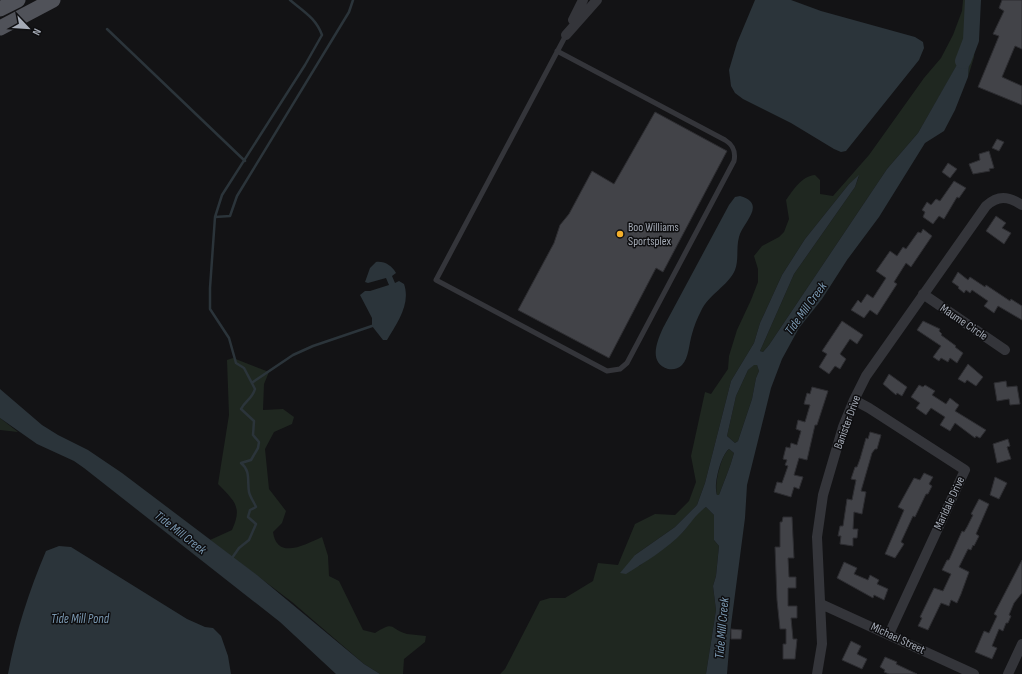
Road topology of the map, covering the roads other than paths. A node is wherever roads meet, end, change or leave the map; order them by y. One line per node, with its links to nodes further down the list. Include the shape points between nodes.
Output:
1 (18, 0): 5 (main road)
2 (53, 0): 6 (main road)
3 (584, 0): 7 (street)
4 (596, 0): 7 (street)
5 (0, 9)
6 (0, 28)
7 (566, 35): 8 (lane)
8 (557, 51): 8 (lane, via 725,140 731,144 734,151 734,161 627,363 616,371 607,370 436,280)
9 (1022, 205): 10 (street, Banister Drive, via 1016,201 995,198 986,206)
10 (923, 294): 11 (street, Maume Circle); 12 (street, Banister Drive, via 866,376)
11 (1005, 350)
12 (854, 400): 13 (street, Banister Drive, via 819,518 817,537); 14 (street, Marldale Drive, via 964,470)
13 (821, 604): 14 (street, Michael Street); 16 (street, Banister Drive, via 822,644)
14 (889, 634): 17 (street, Michael Street)
15 (1022, 644): 18 (street)
16 (817, 674)
17 (974, 674)
18 (1008, 674)

